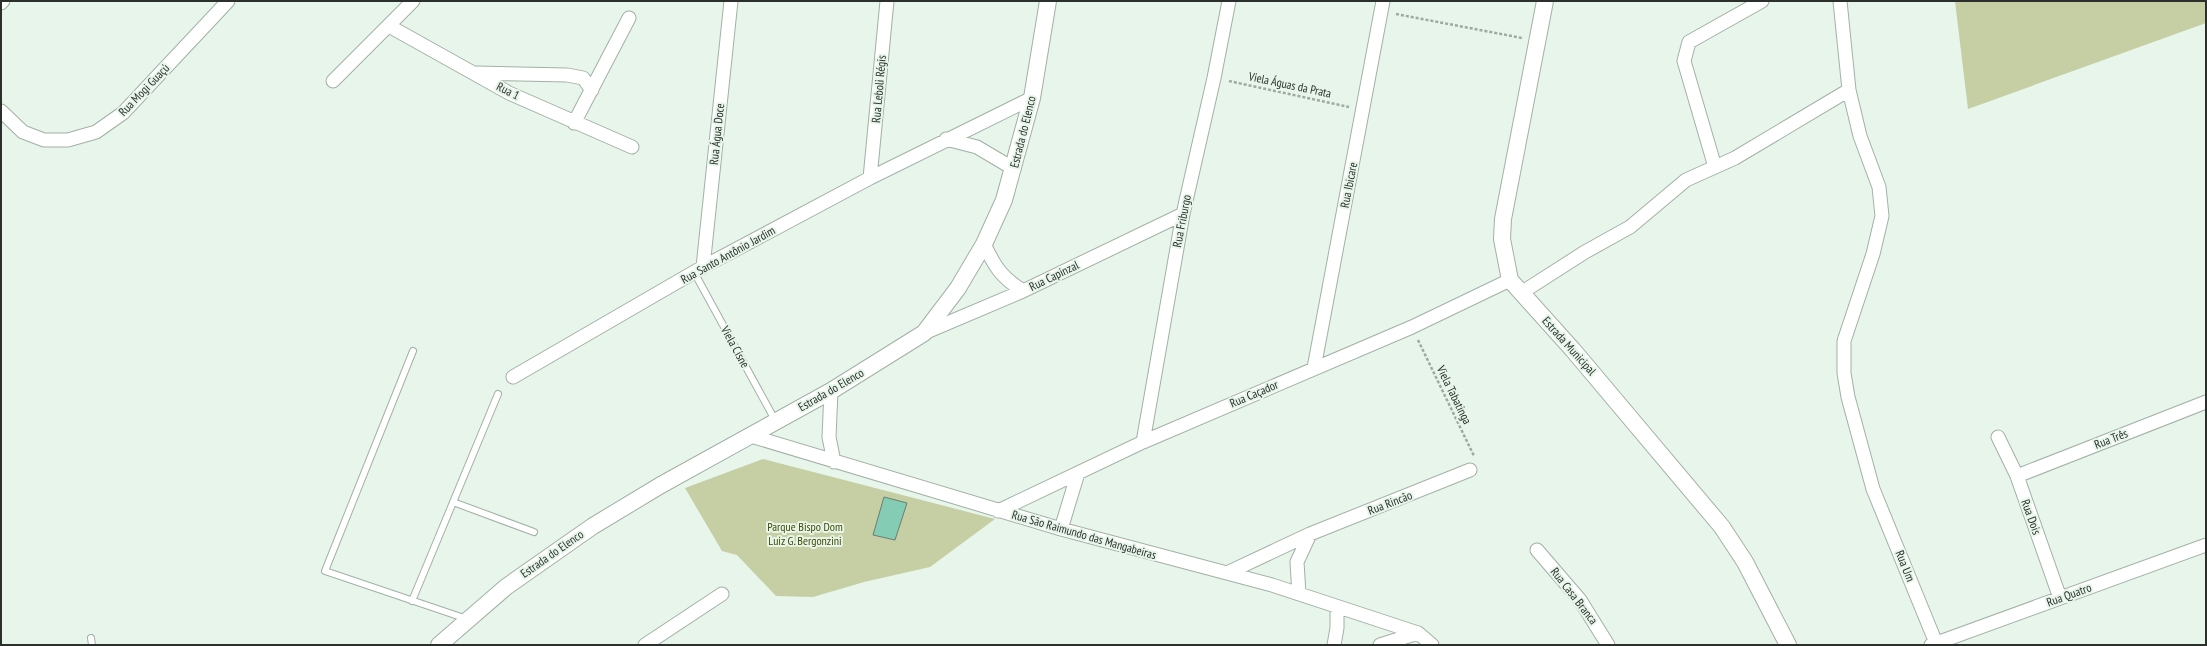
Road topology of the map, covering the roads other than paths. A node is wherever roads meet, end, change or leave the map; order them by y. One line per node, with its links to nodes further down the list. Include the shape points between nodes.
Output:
1 (228, 1): 18 (street, Rua Mogi Guaçú, via 123,113 96,132 68,140 44,140 23,132)
2 (413, 1): 12 (street)
3 (731, 1): 27 (street, Rua Água Doce)
4 (887, 1): 24 (street, Rua Leboli Régis)
5 (1048, 1): 17 (street, Estrada do Elenco)
6 (1229, 1): 25 (street, Rua Friburgo)
7 (1545, 1): 28 (street, Estrada Municipal, via 1503,219 1502,239)
8 (1762, 1): 22 (street, via 1689,42 1684,61)
9 (1840, 1): 16 (street, Rua Um)
10 (1382, 6): 33 (street, Rua Ibicare)
11 (629, 18): 15 (street)
12 (389, 26): 13 (street, Rua 1); 14 (street)
13 (473, 72): 15 (street, via 567,75 583,78); 19 (street, Rua 1, via 509,93)
14 (333, 81)
15 (592, 90): 19 (street)
16 (1849, 90): 22 (street, via 1735,158); 62 (street, Rua Um, via 1860,136 1879,187 1882,216 1873,254 1844,341 1843,356 1848,397 1873,488)
17 (1032, 98): 20 (street, Rua Santo Antônio Jardim); 23 (street, Estrada do Elenco)
18 (1, 111)
19 (574, 123): 21 (street, Rua 1)
20 (946, 140): 23 (street, via 977,147); 24 (street, Rua Santo Antônio Jardim)
21 (632, 147)
22 (1715, 167): 30 (street, via 1686,180 1630,227)
23 (1014, 169): 26 (street, Estrada do Elenco, via 1004,200)
24 (870, 178): 27 (street, Rua Santo Antônio Jardim)
25 (1183, 214): 29 (street, Rua Capinzal); 41 (street, Rua Friburgo)
26 (984, 244): 29 (street, via 994,267 1006,280); 31 (street, Estrada do Elenco, via 958,288)
27 (699, 270): 34 (street, Rua Santo Antônio Jardim); 38 (lane, Viela Cisne)
28 (1510, 280): 30 (street, Estrada Municipal); 33 (street, Rua Caçador, via 1412,327)
29 (1023, 291): 31 (street, Rua Capinzal)
30 (1521, 293): 70 (street, Estrada Municipal, via 1574,350 1722,527 1745,562)
31 (924, 333): 35 (street, Estrada do Elenco)
32 (413, 351): 57 (lane, via 325,571)
33 (1314, 368): 41 (street, Rua Caçador)
34 (513, 377)
35 (831, 391): 38 (street, Estrada do Elenco); 42 (street, via 829,437)
36 (498, 394): 46 (lane)
37 (2206, 402): 45 (street, Rua Três)
38 (776, 422): 39 (street, Estrada do Elenco)
39 (751, 436): 42 (street, Rua São Raimundo das Mangabeiras); 59 (street, Estrada do Elenco, via 660,485 593,526 506,587)
40 (1998, 437): 45 (street, Rua Dois)
41 (1143, 442): 44 (street, Rua Caçador)
42 (834, 462): 47 (street, Rua São Raimundo das Mangabeiras)
43 (1470, 470): 50 (street, Rua Rincão)
44 (1078, 473): 47 (street, Rua Caçador); 48 (street)
45 (2017, 476): 56 (street, Rua Dois)
46 (453, 502): 49 (lane); 57 (lane)
47 (998, 511): 48 (street, Rua São Raimundo das Mangabeiras)
48 (1061, 529): 53 (street, Rua São Raimundo das Mangabeiras, via 1154,556)
49 (534, 532)
50 (1310, 534): 53 (street, Rua Rincão); 55 (street, via 1297,562)
51 (2206, 545): 56 (street, Rua Quatro)
52 (1537, 550): 69 (street, Rua Casa Branca, via 1580,600)
53 (1227, 573): 55 (street, Rua São Raimundo das Mangabeiras)
54 (722, 594): 65 (street)
55 (1299, 594): 58 (street, Rua São Raimundo das Mangabeiras)
56 (2060, 598): 62 (street, Rua Quatro)
57 (412, 601): 59 (lane)
58 (1337, 607): 60 (street, Rua São Raimundo das Mangabeiras); 66 (street)
59 (468, 620): 64 (street, Estrada do Elenco)
60 (1418, 633): 67 (street); 68 (street)
61 (91, 638): 63 (lane)
62 (1935, 644)
63 (92, 645)
64 (439, 645)
65 (645, 645)
66 (1334, 645)
67 (1380, 645)
68 (1432, 645)
69 (1608, 645)
70 (1788, 645)

